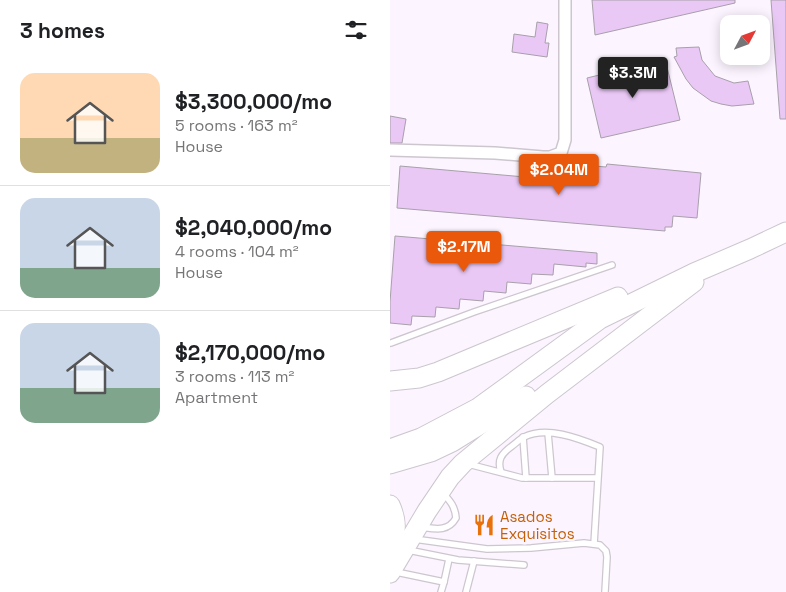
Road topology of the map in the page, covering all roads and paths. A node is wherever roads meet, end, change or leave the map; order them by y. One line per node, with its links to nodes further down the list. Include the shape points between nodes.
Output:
1 (565, 0): 2 (street, via 565,140 561,153 550,157)
2 (390, 150)
3 (786, 232): 4 (main road)
4 (750, 249): 6 (main road); 8 (main road, via 722,256 438,372); 11 (main road, via 600,319 478,408 421,438)
5 (612, 265): 7 (lane)
6 (697, 280): 12 (main road); 13 (main road, via 624,326 494,417 431,452)
7 (391, 343)
8 (390, 381)
9 (548, 433): 10 (lane); 16 (lane); 17 (lane, via 571,437 600,448)
10 (523, 437): 14 (lane, via 500,457); 15 (lane)
11 (390, 449)
12 (463, 462): 14 (lane); 18 (main road)
13 (390, 464)
14 (501, 472): 15 (lane)
15 (526, 478): 16 (lane)
16 (552, 478): 17 (lane)
17 (597, 478): 21 (lane)
18 (440, 491): 20 (main road); 20 (lane, via 456,510 453,523 441,530)
19 (390, 505): 20 (main road, via 395,529)
20 (405, 540): 21 (lane, via 487,549); 22 (lane); 25 (main road)
21 (594, 544): 29 (lane, via 606,551)
22 (449, 559): 23 (lane); 26 (lane)
23 (474, 561): 24 (lane); 28 (lane)
24 (524, 564)
25 (391, 572): 26 (lane)
26 (444, 582): 27 (lane)
27 (441, 592)
28 (466, 592)
29 (605, 592)

